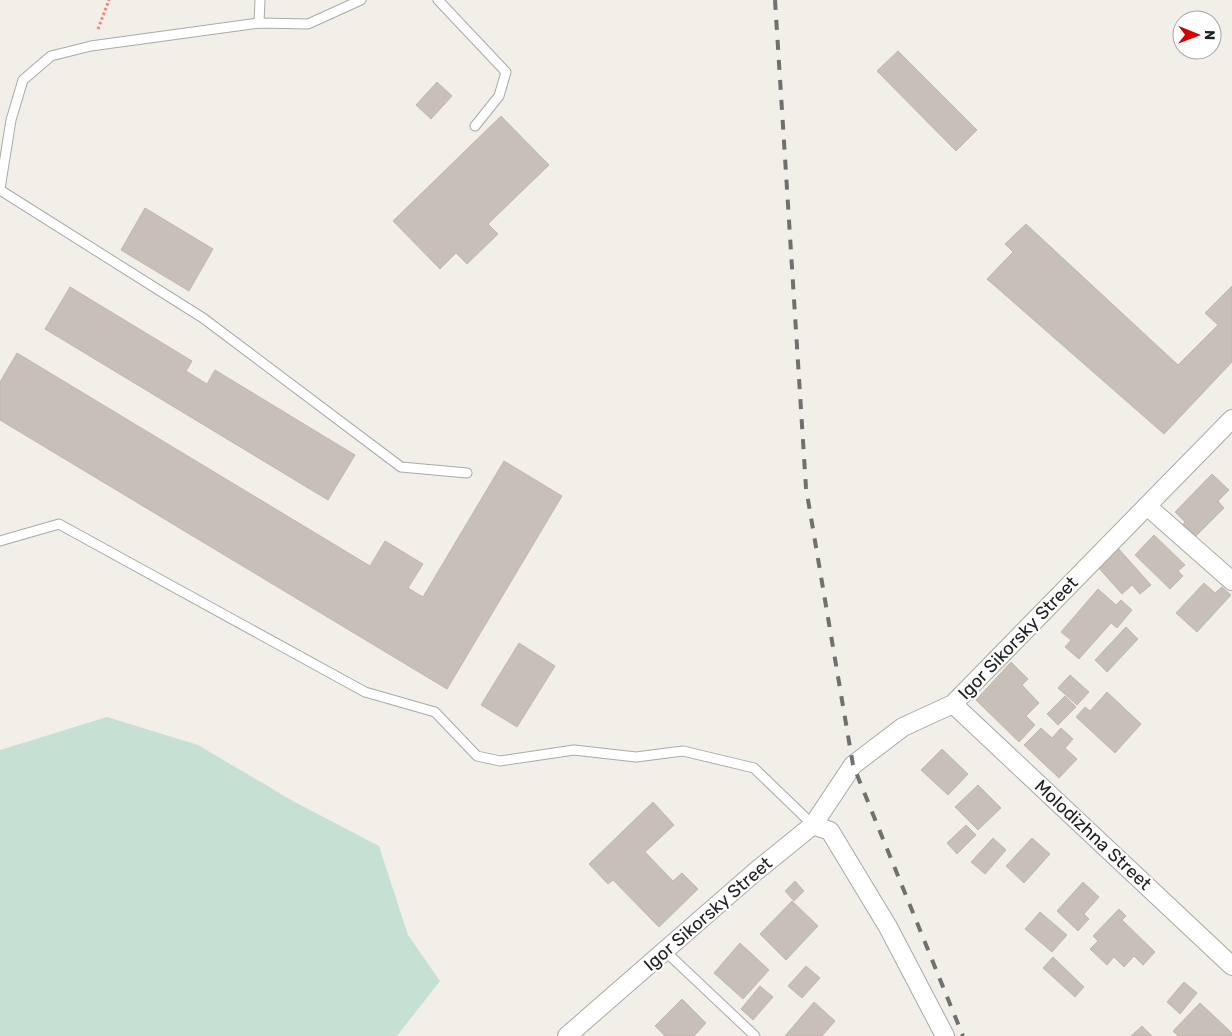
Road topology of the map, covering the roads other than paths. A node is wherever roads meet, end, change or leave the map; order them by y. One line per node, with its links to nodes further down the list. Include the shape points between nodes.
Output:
1 (260, 0): 4 (lane)
2 (361, 0): 4 (lane, via 308,24)
3 (438, 0): 5 (lane, via 506,72 499,96)
4 (259, 23): 6 (lane, via 91,46 51,56 23,80 11,120)
5 (475, 126)
6 (0, 190): 8 (lane, via 203,318 401,467)
7 (1232, 419): 9 (street, Igor Sikorsky Street)
8 (467, 473)
9 (1147, 506): 11 (street); 12 (street, Igor Sikorsky Street)
10 (0, 541): 13 (lane, via 59,524 365,692 435,712 477,756 500,761 574,750 636,757 683,752 754,768)
11 (1232, 581)
12 (953, 704): 13 (street, Igor Sikorsky Street, via 903,727 853,765); 15 (street, Molodizhna Street)
13 (813, 825): 14 (street, Igor Sikorsky Street); 18 (street, via 830,831 888,927)
14 (664, 951): 16 (street, Igor Sikorsky Street); 17 (lane)
15 (1232, 966)
16 (567, 1036)
17 (755, 1036)
18 (945, 1036)

